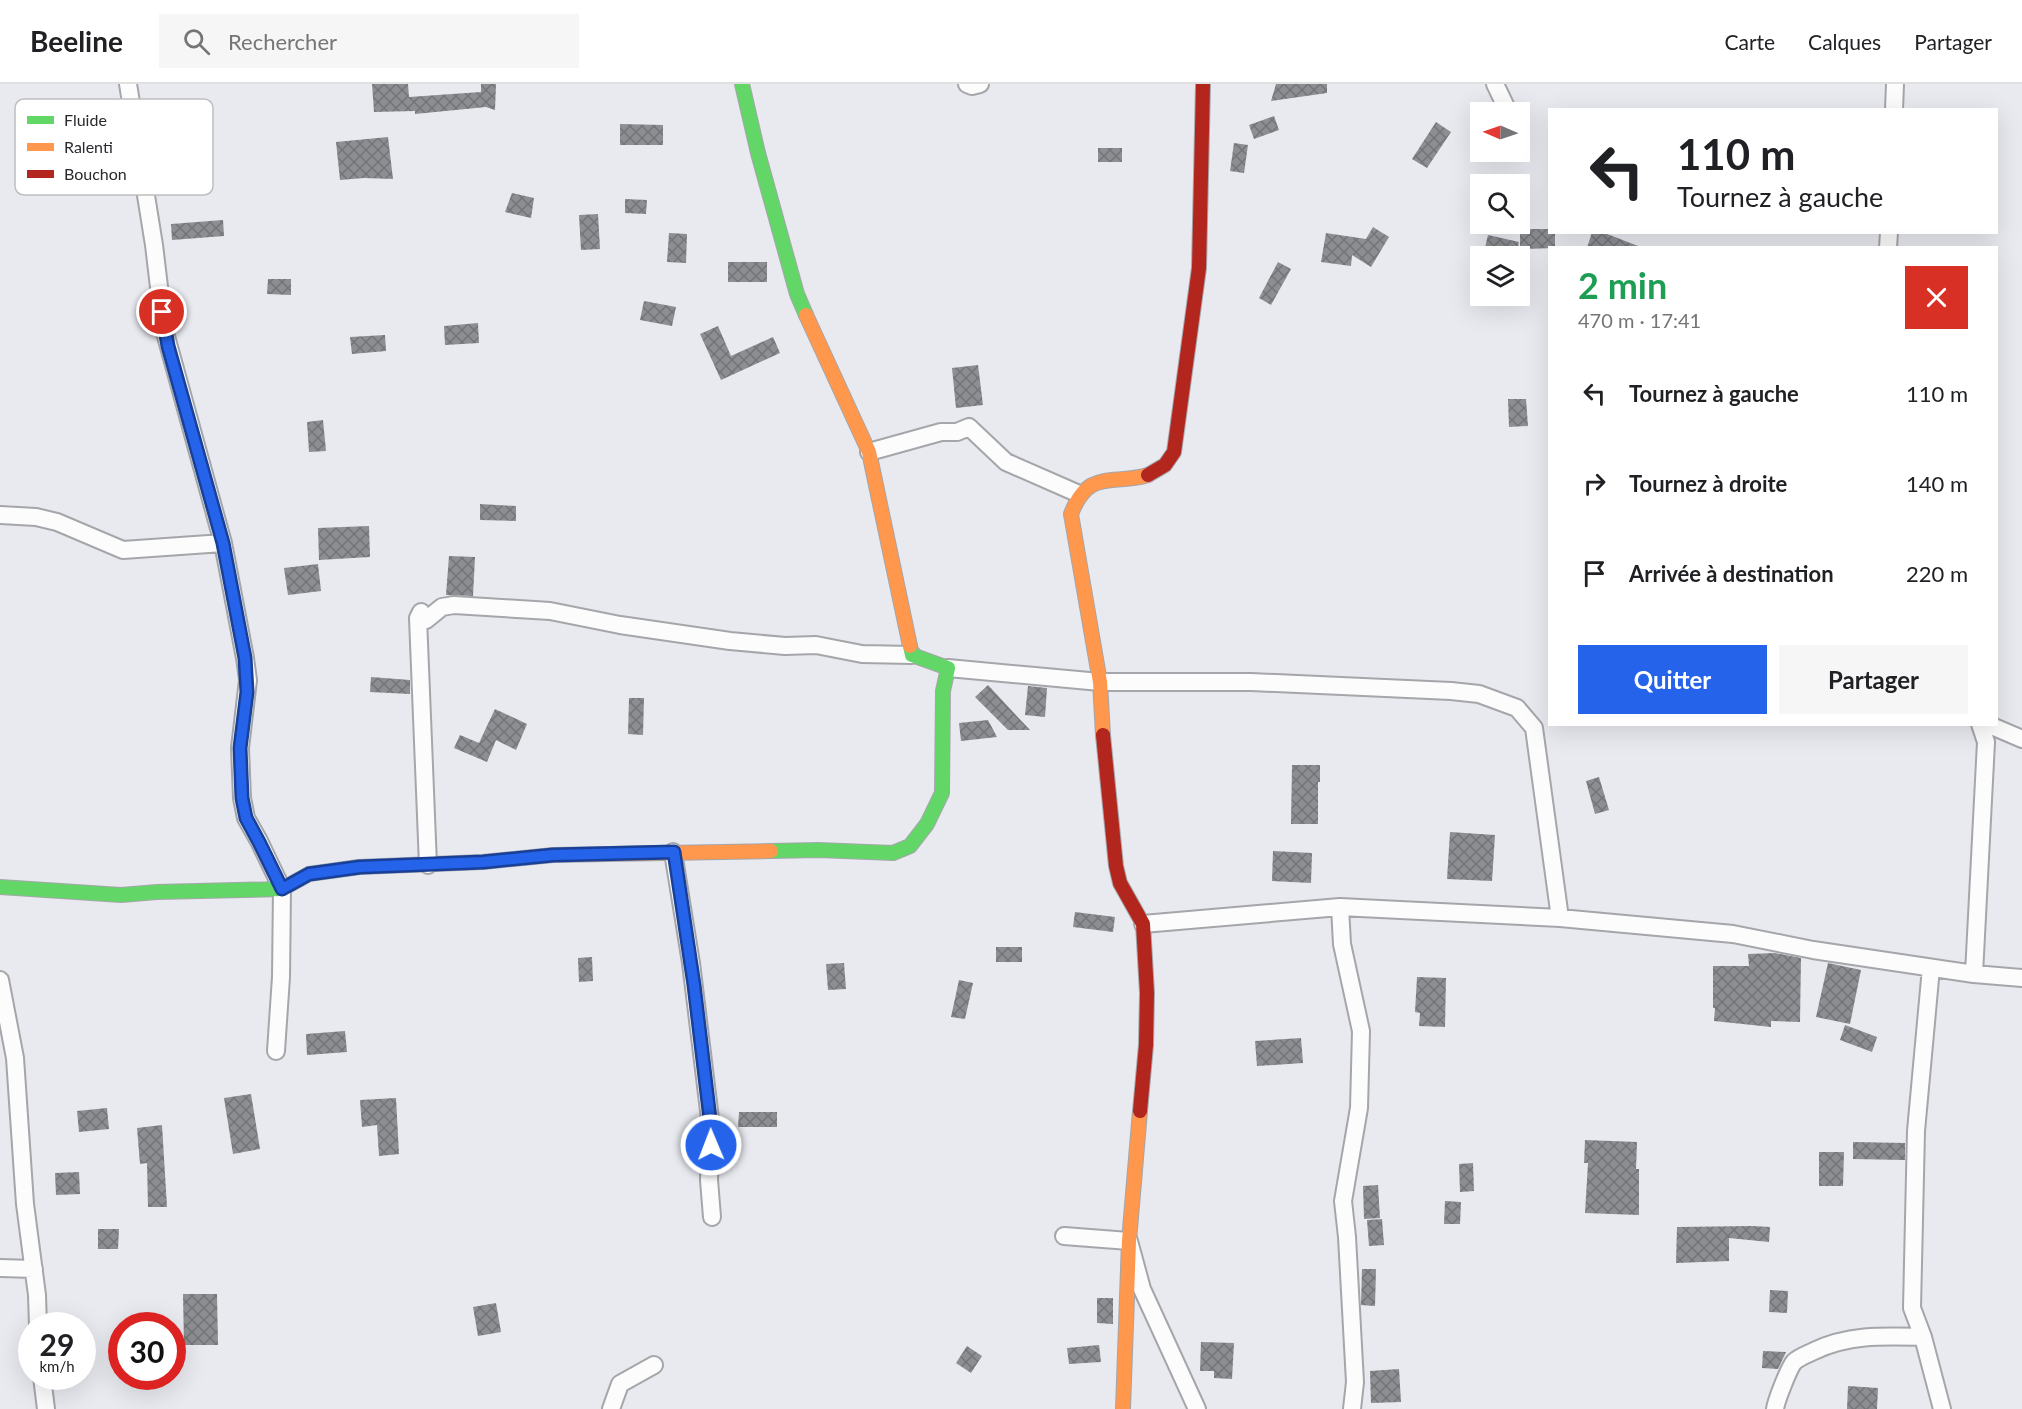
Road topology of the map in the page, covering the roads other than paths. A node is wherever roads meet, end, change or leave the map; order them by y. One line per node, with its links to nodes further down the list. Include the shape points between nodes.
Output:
1 (128, 84): 8 (street)
2 (742, 84): 12 (street, via 797,294)
3 (967, 84): 4 (street)
4 (981, 84)
5 (1203, 84): 13 (street, via 1199,268 1174,452 1160,470 1095,482)
6 (1494, 84): 9 (street)
7 (1895, 84): 10 (street)
8 (130, 99)
9 (1504, 102)
10 (1894, 108)
11 (146, 195): 15 (street, via 164,330)
12 (869, 452): 13 (street, via 969,427 1006,462); 16 (street)
13 (1079, 494): 18 (street, via 1071,514)
14 (0, 515): 15 (street, via 57,522 123,550)
15 (223, 543): 25 (street, via 248,680 240,748 242,798 250,829)
16 (912, 655): 17 (street); 23 (street, via 730,641 550,611 454,605 442,607 426,620 421,612 418,618)
17 (948, 668): 18 (street); 22 (street, via 943,691 942,793 927,825 909,846 893,853)
18 (1100, 682): 27 (street, via 1251,682 1451,691 1479,694 1517,708 1534,728); 28 (street, via 1116,866 1120,883)
19 (1981, 726): 30 (street, via 1986,742)
20 (1992, 726): 21 (street)
21 (2022, 739)
22 (674, 852): 23 (street, via 553,855); 34 (street, via 711,1127)
23 (428, 865): 25 (street, via 360,867 309,874)
24 (0, 887): 25 (street, via 121,895)
25 (282, 889): 33 (street)
26 (1340, 907): 27 (street); 28 (street); 47 (street, via 1342,944 1361,1031 1359,1108 1343,1201 1355,1382)
27 (1560, 918): 29 (street, via 1733,934)
28 (1143, 924): 36 (street, via 1146,1045)
29 (1931, 968): 30 (street); 40 (street, via 1916,1131 1912,1308)
30 (1974, 974): 31 (street)
31 (2022, 978)
32 (0, 980): 38 (street, via 15,1058 25,1204)
33 (276, 1051)
34 (712, 1217)
35 (1064, 1236): 36 (street)
36 (1129, 1241): 45 (street); 46 (street, via 1142,1289)
37 (0, 1268): 38 (street)
38 (34, 1269): 39 (street)
39 (38, 1312)
40 (1923, 1337): 48 (street, via 1869,1336 1832,1342 1809,1353 1793,1362); 49 (street)
41 (654, 1365): 44 (street, via 620,1384)
42 (44, 1390): 43 (street)
43 (46, 1409)
44 (611, 1409)
45 (1123, 1409)
46 (1197, 1409)
47 (1352, 1409)
48 (1775, 1409)
49 (1942, 1409)

